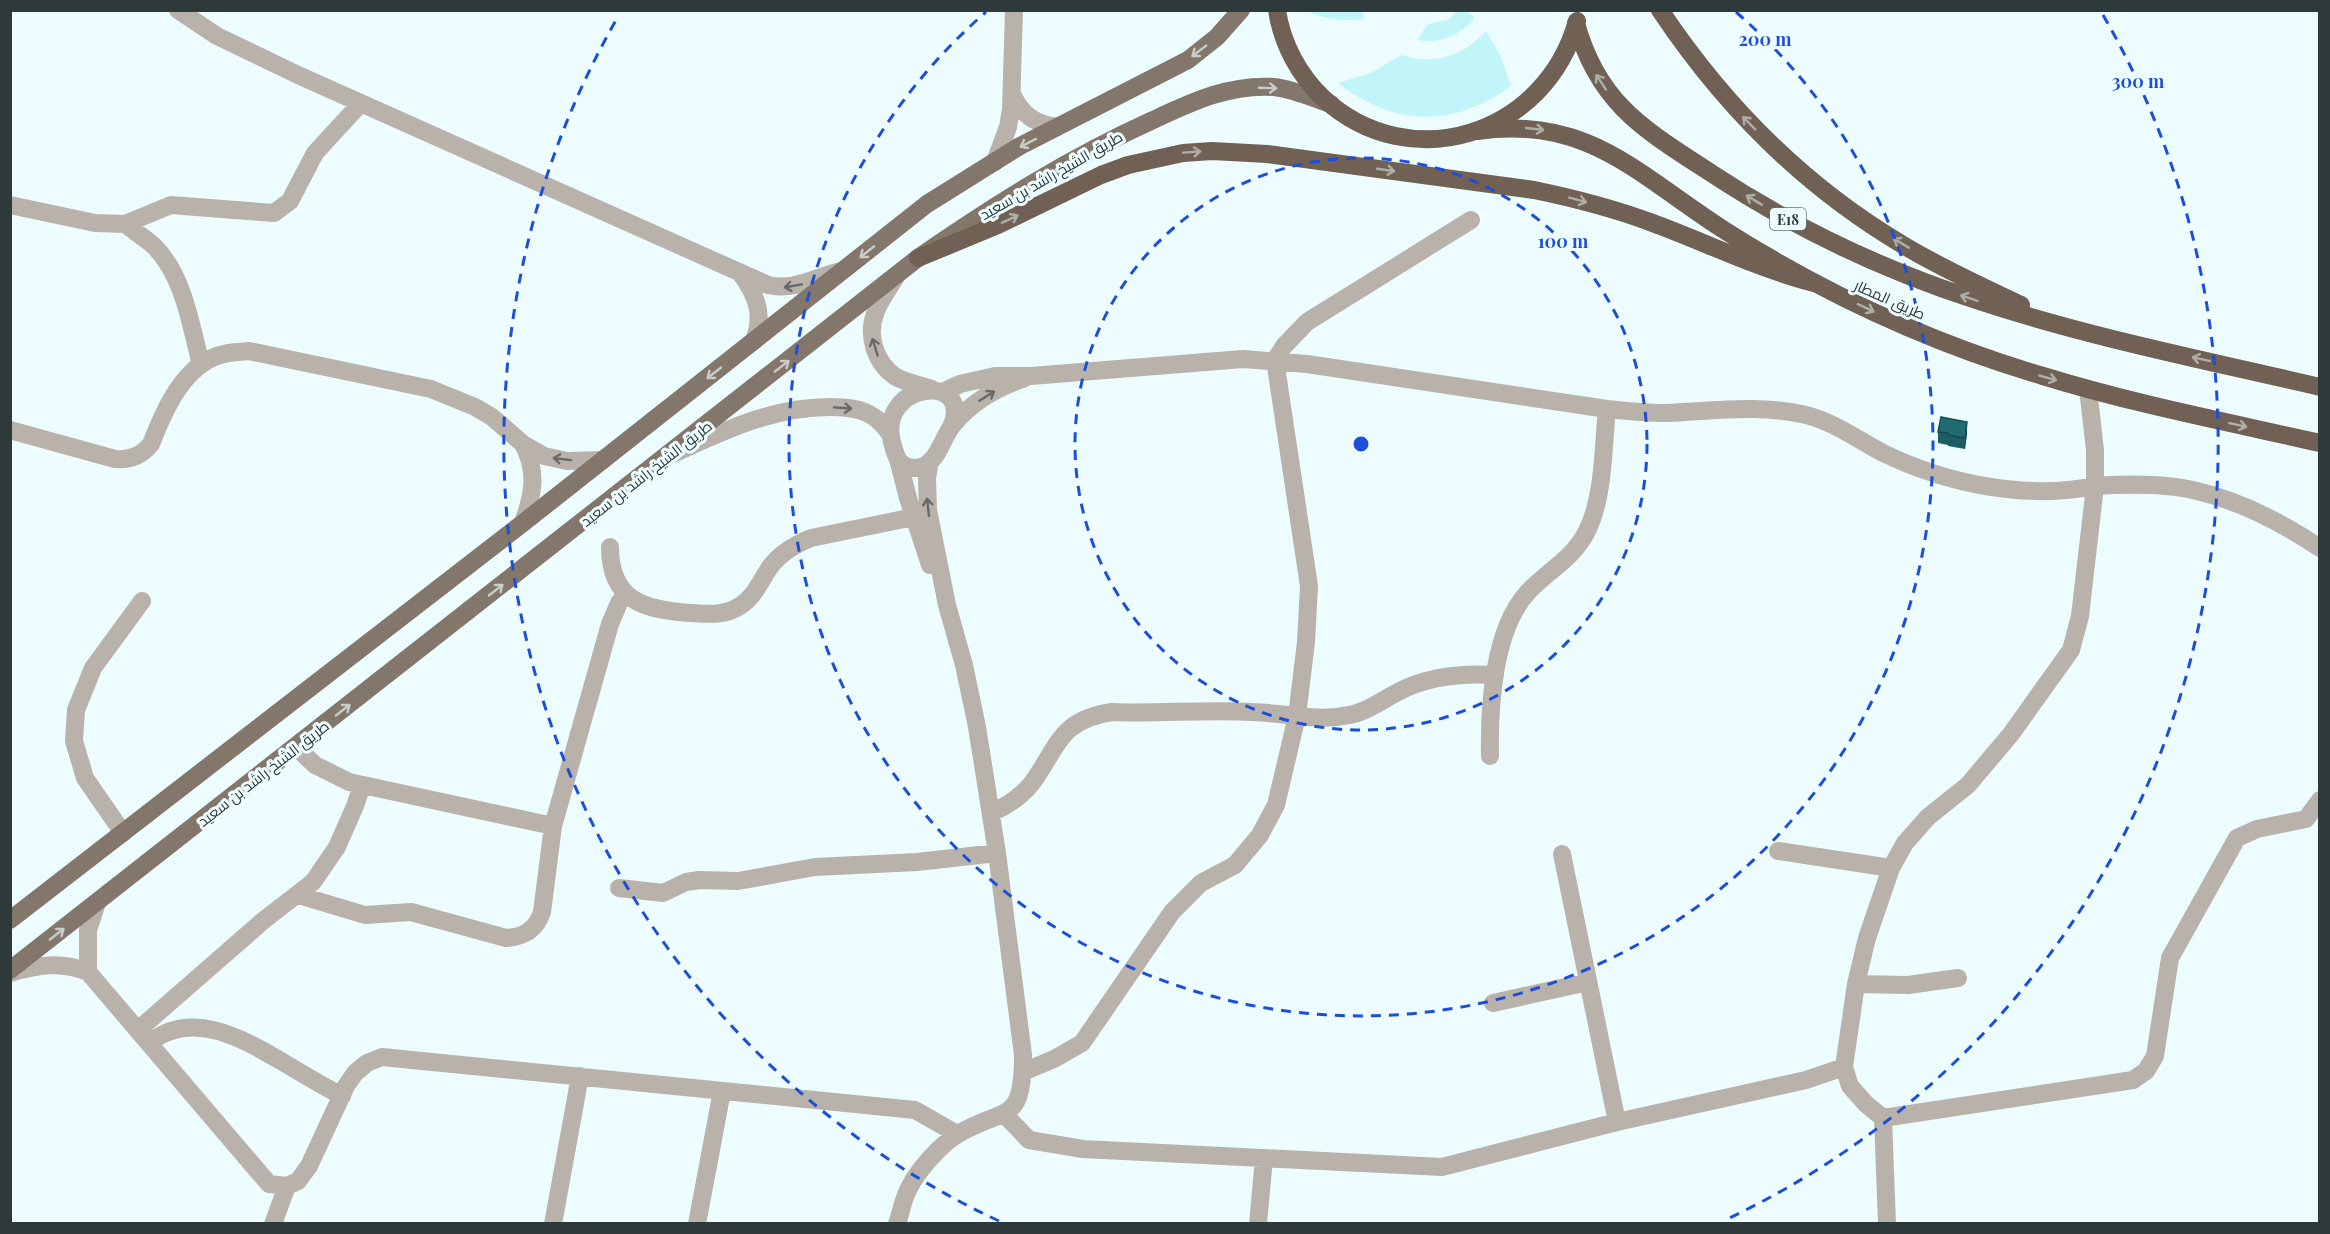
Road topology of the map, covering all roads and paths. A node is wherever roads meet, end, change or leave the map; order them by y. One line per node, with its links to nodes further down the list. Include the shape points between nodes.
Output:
1 (178, 10): 8 (street, via 217,36)
2 (1014, 10): 7 (street)
3 (1241, 10): 10 (main road, one-way to 10, via 1217,37 1188,60)
4 (1277, 10): 9 (highway, via 1292,57)
5 (1660, 10): 21 (highway, one-way to 5, via 1937,264 1837,201 1748,122 1697,63)
6 (1577, 17): 11 (highway, via 1562,58 1540,90 1511,114); 21 (highway, طريق المطار / E18, one-way to 6, via 1975,300 1887,267 1802,226 1721,180 1649,133 1619,106 1587,57)
7 (1011, 91): 10 (street, via 1028,117); 12 (street, via 1008,128)
8 (361, 103): 15 (street, via 315,153 290,201 274,213 171,205); 18 (street)
9 (1331, 105): 11 (highway, via 1363,125 1400,137 1439,139); 16 (main road, طريق الشيخ راشد بن سعيد, one-way to 9, via 980,214 1065,164 1199,99 1236,89 1275,87)
10 (1057, 127): 12 (main road, one-way to 12)
11 (1477, 131): 20 (highway, طريق المطار, one-way to 20, via 1514,127 1550,130 1601,148 1724,230)
12 (995, 162): 17 (main road, one-way to 17, via 927,204)
13 (10, 205): 15 (street, via 94,223)
14 (1471, 220): 23 (street, via 1321,312 1295,333)
15 (125, 224): 24 (street, via 154,246 171,268)
16 (918, 258): 19 (main road, طريق الشيخ راشد بن سعيد); 20 (highway, one-way to 20, via 1128,165 1212,151 1267,154 1534,190 1648,221 1759,267)
17 (845, 270): 18 (street, one-way to 18, via 788,288); 22 (main road)
18 (741, 274): 22 (street, via 758,302 759,322)
19 (897, 275): 28 (street, one-way to 19, via 895,376 875,352 873,320); 35 (main road, طريق الشيخ راشد بن سعيد, one-way to 19)
20 (1814, 283): 27 (highway, طريق المطار, one-way to 27, via 1952,345)
21 (2066, 326): 26 (highway, طريق المطار / E18, one-way to 21)
22 (754, 341): 37 (main road, one-way to 37)
23 (1275, 360): 25 (street, via 1211,361); 29 (street); 48 (street, via 1309,586)
24 (201, 365): 31 (street, via 178,388 151,444 136,458 115,459); 34 (street, via 220,355 249,351 431,389 492,417)
25 (1031, 376): 28 (street, via 995,376); 30 (street, one-way to 25, via 987,395)
26 (2319, 387)
27 (2088, 389): 33 (highway, طريق المطار, one-way to 33); 39 (street)
28 (940, 391): 30 (street, via 949,395 956,407); 32 (street, via 914,393 901,402)
29 (1607, 409): 39 (street, via 1662,413 1740,408 1786,411 1826,422 1902,461 1965,481 2036,492); 47 (street, via 1593,517 1569,557 1534,586 1517,607)
30 (951, 427): 38 (street)
31 (10, 430)
32 (890, 434): 35 (street, one-way to 32, via 743,422 797,409 856,409 875,417); 36 (street)
33 (2319, 443)
34 (524, 444): 37 (street, one-way to 34, via 555,459); 41 (street, via 532,463 534,484)
35 (668, 456): 49 (main road, طريق الشيخ راشد بن سعيد, one-way to 35)
36 (898, 459): 38 (street, via 914,468); 40 (street)
37 (603, 460): 41 (main road)
38 (930, 461): 46 (street, one-way to 38, via 928,510)
39 (2095, 486): 43 (street, via 2130,484 2197,491 2244,507); 59 (street, via 2080,616 2071,650 2011,735 1968,784 1928,817 1905,843)
40 (914, 517): 44 (street, via 799,543 777,559 750,599 721,614 651,609); 46 (street)
41 (523, 523): 55 (main road)
42 (610, 547): 44 (street, via 615,577)
43 (2319, 548)
44 (626, 593): 54 (street, via 610,624)
45 (142, 601): 55 (street, via 93,668 76,710 74,741 85,778)
46 (947, 605): 53 (street, via 970,696)
47 (1495, 675): 48 (street, via 1457,675 1419,682 1351,715); 50 (street)
48 (1296, 716): 53 (street, via 1231,711 1112,712 1088,718 1058,740 1022,794); 72 (street, via 1276,805 1260,834 1236,865 1201,883 1172,912 1082,1043)
49 (296, 747): 51 (street, via 326,772); 62 (main road, طريق الشيخ راشد بن سعيد)
50 (1490, 756)
51 (362, 785): 54 (street); 61 (street, via 337,847 319,874)
52 (2319, 800): 77 (street, via 2307,819 2257,829 2237,838 2170,958 2155,1056 2146,1071 2133,1080)
53 (991, 813): 57 (street)
54 (553, 826): 61 (street, via 542,912 535,926 522,935 507,938 411,912 365,915)
55 (123, 833): 63 (main road)
56 (1778, 851): 59 (street)
57 (997, 853): 60 (street, via 815,867 738,881 699,880 663,893); 72 (street)
58 (1562, 854): 67 (street)
59 (1892, 868): 68 (street, via 1867,938)
60 (619, 888)
61 (298, 895): 70 (street, via 264,920)
62 (97, 903): 64 (main road, طريق الشيخ راشد بن سعيد, one-way to 62); 65 (street, via 88,930)
63 (10, 921)
64 (10, 971): 65 (street, via 54,964)
65 (88, 972): 70 (street)
66 (1958, 978): 68 (street, via 1908,985)
67 (1588, 982): 69 (street); 78 (street)
68 (1856, 984): 71 (street)
69 (1493, 1003)
70 (143, 1036): 75 (street, via 174,1029 220,1030); 81 (street, via 269,1184)
71 (1844, 1067): 77 (street, via 1850,1086); 78 (street, via 1806,1080)
72 (1023, 1072): 76 (street, via 1016,1104)
73 (580, 1076): 74 (street); 75 (street, via 382,1057 355,1073); 83 (street)
74 (722, 1091): 79 (street, via 915,1110); 84 (street)
75 (342, 1096): 81 (street, via 309,1166 298,1181)
76 (1005, 1115): 79 (street); 80 (street, via 1029,1140 1083,1149)
77 (1883, 1118): 87 (street)
78 (1617, 1122): 80 (street, via 1442,1167)
79 (957, 1134): 85 (street, via 927,1161 909,1188)
80 (1264, 1158): 86 (street)
81 (287, 1186): 82 (street)
82 (273, 1224)
83 (553, 1224)
84 (697, 1224)
85 (897, 1224)
86 (1258, 1224)
87 (1887, 1224)

